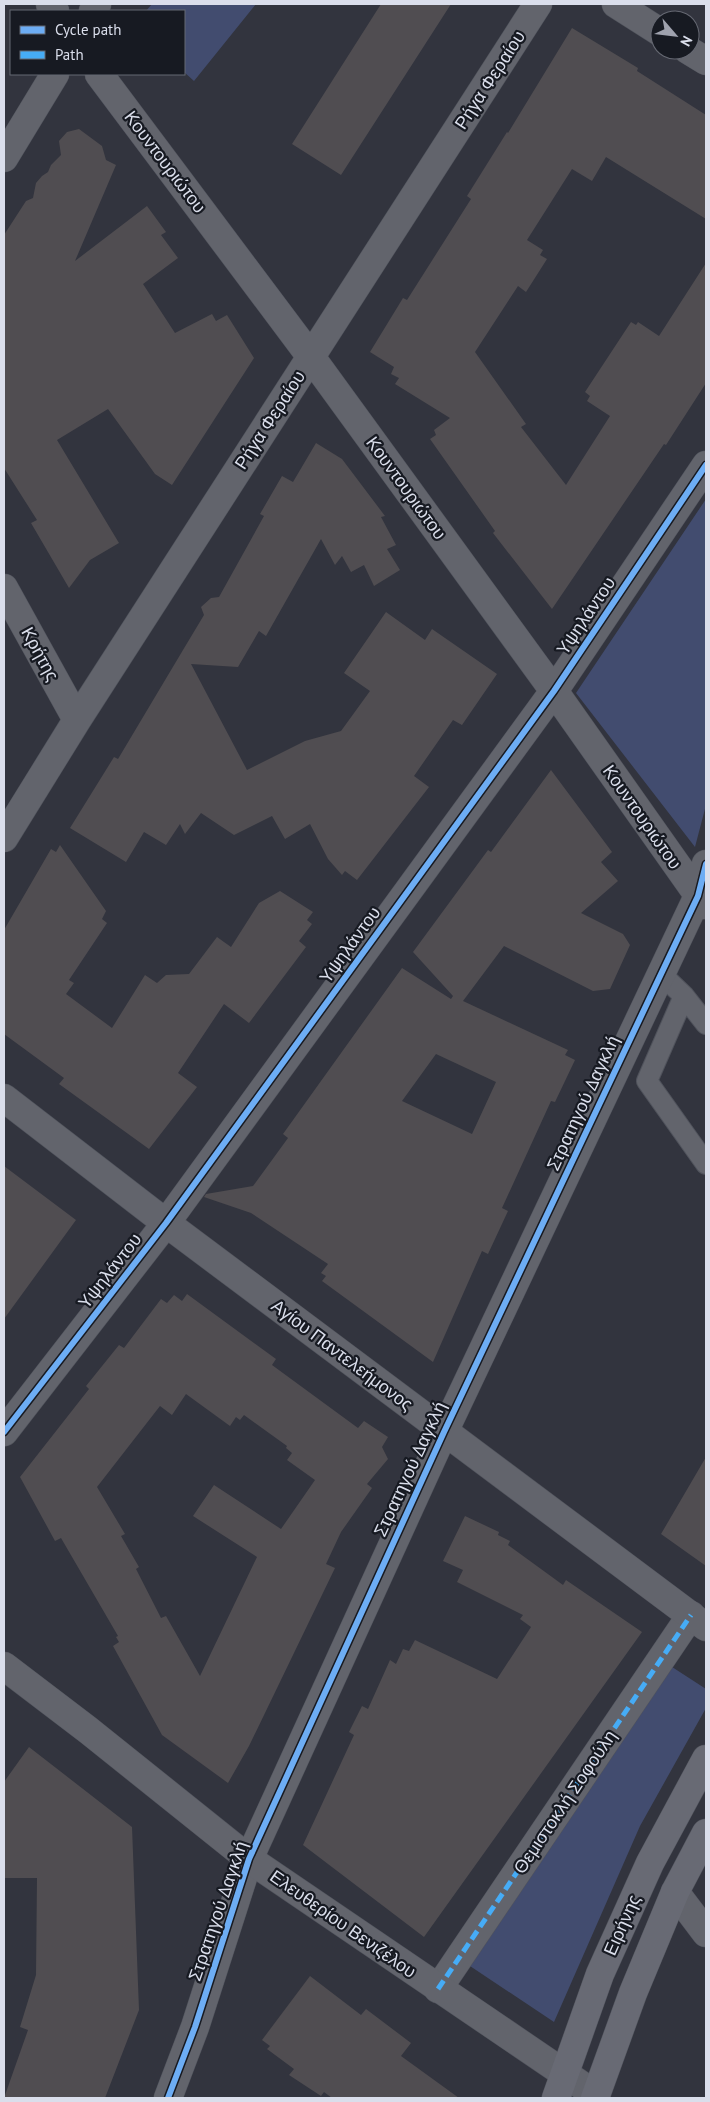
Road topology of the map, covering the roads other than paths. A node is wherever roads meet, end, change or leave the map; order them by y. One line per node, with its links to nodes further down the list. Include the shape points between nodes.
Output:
1 (538, 4): 7 (street, Ρήγα Φεραίου)
2 (616, 4): 3 (street)
3 (650, 26)
4 (55, 75): 6 (street)
5 (100, 75): 7 (street, Κουντουριώτου)
6 (4, 158)
7 (311, 357): 10 (street, Κουντουριώτου); 11 (street, Ρήγα Φεραίου)
8 (706, 465): 10 (street, Υψηλάντου)
9 (4, 588): 11 (street, Κρήτης)
10 (554, 691): 14 (street, Κουντουριώτου); 20 (street, Υψηλάντου)
11 (77, 720): 12 (street, Ρήγα Φεραίου)
12 (4, 838)
13 (706, 864): 14 (street, Στρατηγού Δαγκλή)
14 (702, 901): 15 (street, Στρατηγού Δαγκλή)
15 (661, 974): 16 (lane); 22 (street, Στρατηγού Δαγκλή)
16 (684, 996): 17 (lane); 19 (lane, via 647,1082)
17 (706, 1024)
18 (4, 1098): 20 (street, Αγίου Παντελεήμονος)
19 (706, 1164)
20 (166, 1223): 21 (street, Υψηλάντου); 22 (street, Αγίου Παντελεήμονος)
21 (4, 1432)
22 (444, 1432): 23 (street, Αγίου Παντελεήμονος); 27 (street, Στρατηγού Δαγκλή)
23 (699, 1621): 30 (street, Θεμιστοκλή Σοφούλη)
24 (4, 1666): 27 (street, Ελευθερίου Βενιζέλου)
25 (706, 1759): 31 (main road, Ειρήνης, via 646,1871 600,1974)
26 (706, 1833): 28 (main road, Ειρήνης)
27 (249, 1859): 30 (street, Ελευθερίου Βενιζέλου); 33 (street, Στρατηγού Δαγκλή, via 195,2027)
28 (675, 1892): 29 (street); 32 (main road, Ειρήνης, via 633,1993)
29 (706, 1933)
30 (438, 1989): 31 (street, Ελευθερίου Βενιζέλου)
31 (564, 2073): 32 (street, Ελευθερίου Βενιζέλου); 34 (main road, Ειρήνης)
32 (596, 2097)
33 (168, 2098)
34 (556, 2098)

